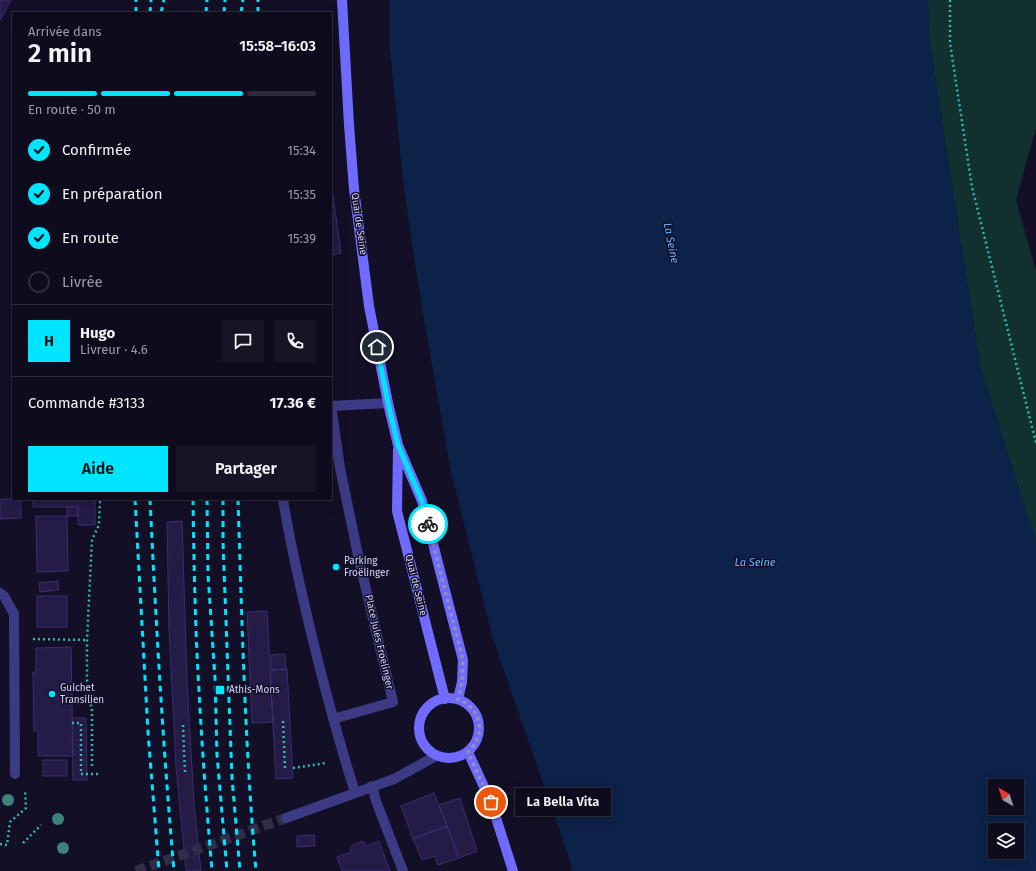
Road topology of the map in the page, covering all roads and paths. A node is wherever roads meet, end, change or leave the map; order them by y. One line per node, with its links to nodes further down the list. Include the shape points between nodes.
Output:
1 (342, 0): 3 (main road, Quai de Seine, via 354,189 369,306)
2 (950, 0): 6 (path, via 950,43 972,187)
3 (388, 403): 4 (street); 7 (main road, Quai de Seine)
4 (332, 405)
5 (332, 412): 15 (street, Place Jules Froelinger, via 341,476 393,702)
6 (1036, 443)
7 (398, 445): 13 (main road, Quai de Seine, via 397,511); 14 (main road, Quai de Seine, via 422,501 463,660)
8 (100, 500): 12 (path, via 99,525 92,540)
9 (283, 500): 15 (street, via 310,628)
10 (0, 593): 11 (street, via 14,614)
11 (14, 639): 12 (path); 26 (street)
12 (87, 640): 22 (path, via 87,688 92,710)
13 (445, 699): 14 (main road); 20 (main road, via 430,705 420,722 422,742)
14 (458, 699): 19 (main road, via 468,704 479,720 477,740)
15 (333, 719): 21 (street)
16 (283, 721): 23 (path)
17 (72, 723): 27 (path, via 81,723 81,774)
18 (183, 725): 25 (path)
19 (468, 752): 20 (main road, via 455,758); 36 (main road, via 491,802)
20 (436, 756): 28 (street, via 394,779)
21 (345, 761): 24 (path); 29 (street)
22 (92, 766)
23 (285, 768)
24 (293, 768)
25 (185, 772)
26 (15, 774)
27 (98, 774)
28 (372, 786): 29 (street); 35 (street)
29 (356, 792): 31 (street)
30 (26, 808): 34 (path, via 10,822 7,845)
31 (286, 818)
32 (42, 825): 33 (path)
33 (23, 843)
34 (0, 844)
35 (403, 871)
36 (513, 871)

